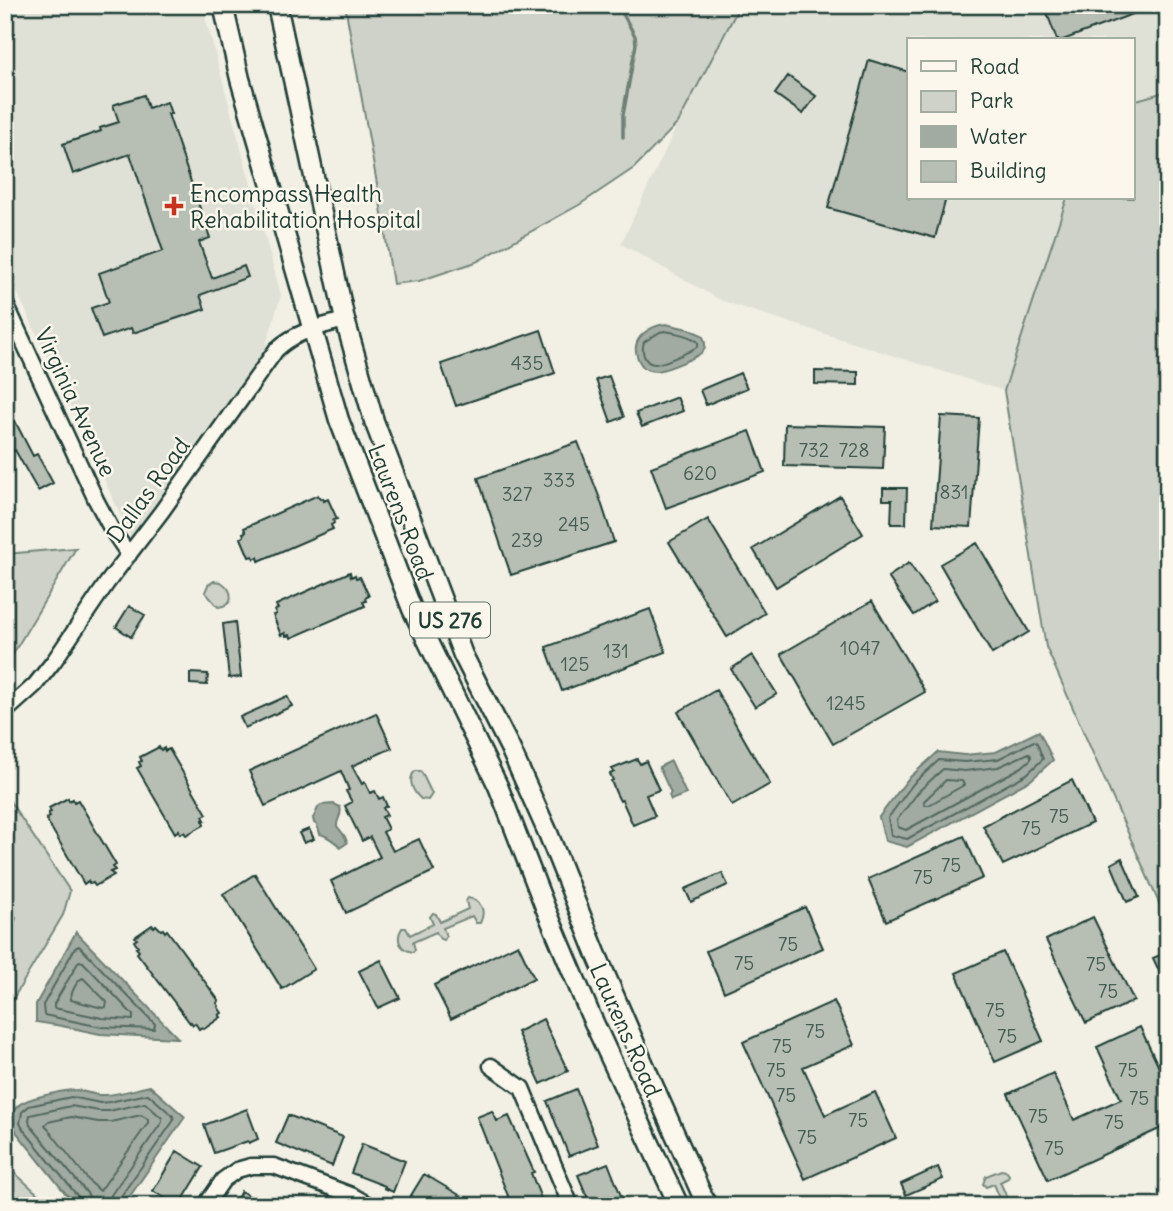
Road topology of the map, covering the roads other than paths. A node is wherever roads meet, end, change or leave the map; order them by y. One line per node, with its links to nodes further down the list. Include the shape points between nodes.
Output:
1 (223, 5): 5 (main road, Laurens Road / US 276)
2 (276, 5): 4 (main road, Laurens Road / US 276)
3 (5, 302): 6 (street, Virginia Avenue, via 96,500)
4 (345, 320): 5 (street, Dallas Road); 8 (main road, Laurens Road / US 276, via 374,421 463,654)
5 (312, 329): 6 (street, Dallas Road, via 276,350); 9 (main road, Laurens Road / US 276, via 339,419 412,608)
6 (129, 555): 7 (street, Dallas Road, via 54,661)
7 (5, 712)
8 (510, 748): 9 (main road); 10 (main road, Laurens Road / US 276)
9 (485, 758): 12 (main road, Laurens Road / US 276)
10 (642, 1060): 12 (main road); 17 (main road, Laurens Road / US 276)
11 (491, 1066): 15 (street, via 522,1088)
12 (617, 1073): 16 (main road, Laurens Road / US 276)
13 (205, 1206): 14 (street, via 222,1180 237,1170 274,1166)
14 (371, 1206)
15 (571, 1206)
16 (679, 1206)
17 (707, 1206)

